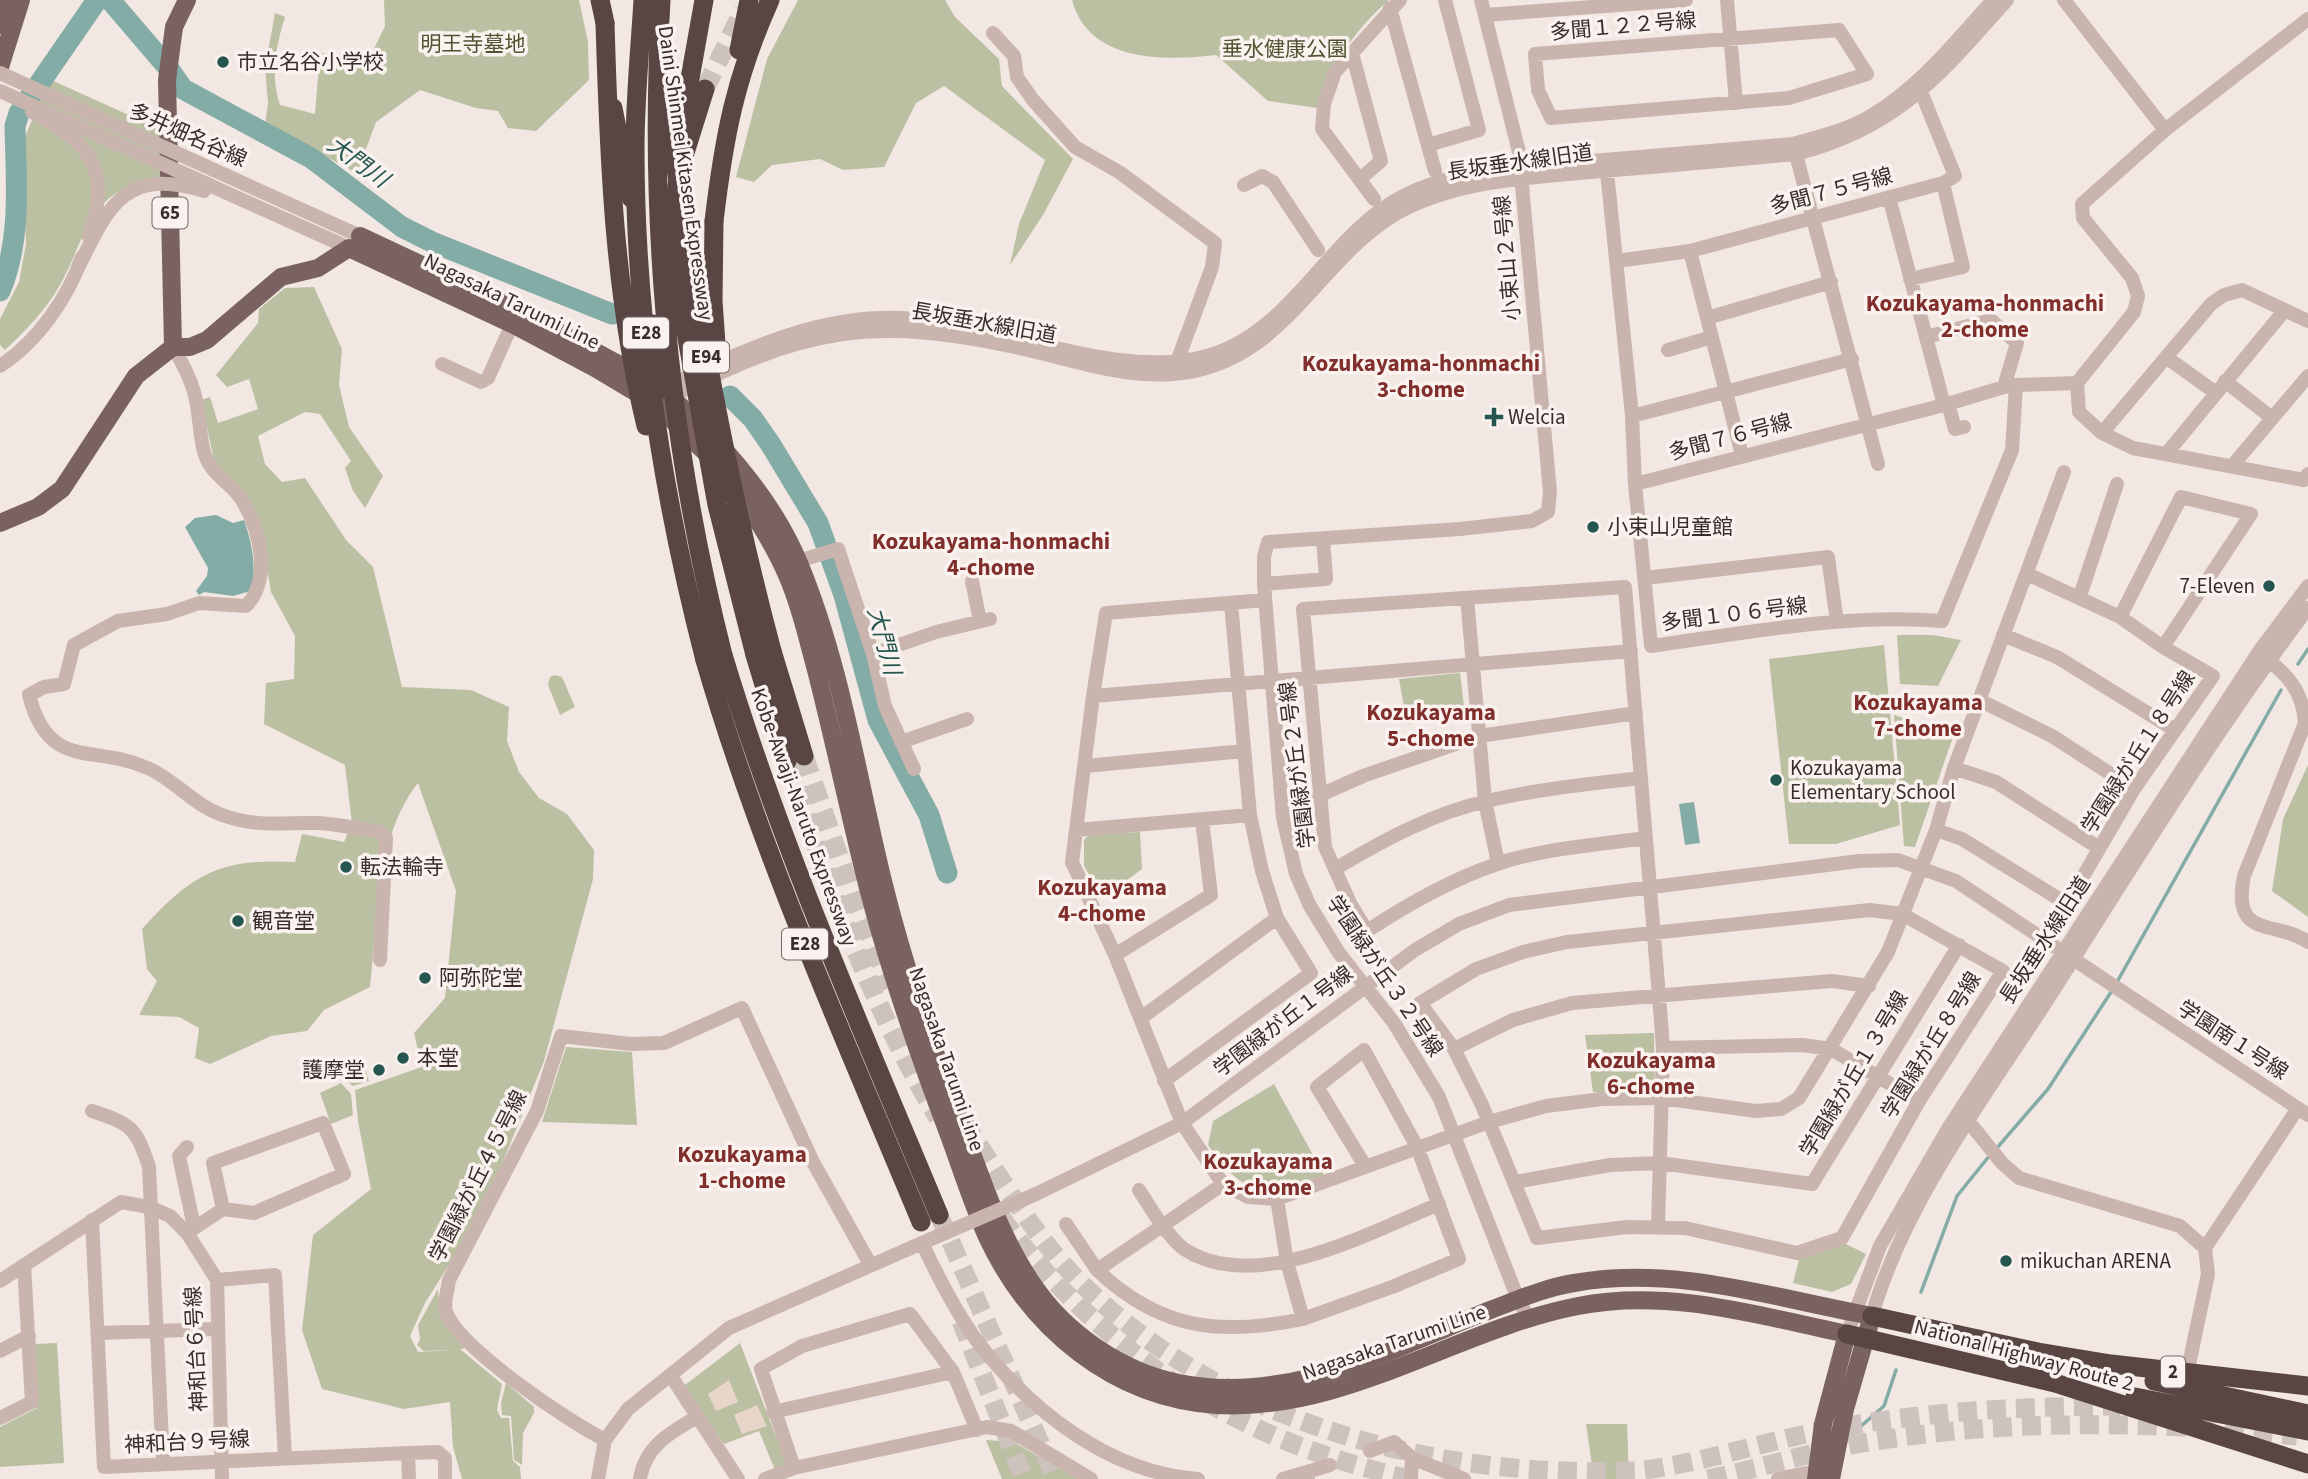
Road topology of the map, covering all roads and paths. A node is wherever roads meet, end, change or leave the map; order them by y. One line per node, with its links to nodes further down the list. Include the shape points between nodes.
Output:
1 (7, 0): 23 (main road)
2 (21, 0): 29 (main road)
3 (187, 0): 62 (main road, 65, via 174,27 167,71)
4 (602, 0): 22 (highway)
5 (641, 0): 28 (highway, Daini Shinmei Kitasen Expressway / E94); 98 (highway, Kobe-Awaji-Naruto Expressway / E28, bridge, via 635,149 642,290 659,441)
6 (659, 0): 28 (highway, Daini Shinmei Kitasen Expressway / E94); 98 (highway, Kobe-Awaji-Naruto Expressway / E28, bridge, via 656,127 661,289)
7 (704, 0): 24 (highway, bridge)
8 (712, 0): 24 (highway, bridge)
9 (749, 0): 36 (highway)
10 (770, 0): 36 (highway, via 745,60)
11 (1445, 0): 37 (street, via 1479,130)
12 (1480, 0): 20 (street, 小束山２号線)
13 (1686, 0): 18 (street)
14 (1727, 0): 26 (street)
15 (1993, 0): 31 (street, 長坂垂水線旧道)
16 (2007, 0): 31 (street, 長坂垂水線旧道)
17 (2064, 0): 35 (street)
18 (1595, 3): 20 (street)
19 (1395, 4): 27 (street); 37 (street)
20 (1485, 15): 41 (street, 小束山２号線)
21 (2308, 19): 35 (street)
22 (603, 24): 75 (highway, via 605,70); 98 (highway, bridge, via 621,299 641,404)
23 (0, 25)
24 (697, 33): 98 (highway, bridge, via 678,152 671,241)
25 (993, 33): 68 (street, via 1014,56 1017,77 1033,100 1075,147 1119,172 1215,243 1212,267)
26 (1730, 39): 34 (street); 34 (street, 多聞１２２号線, via 1839,30 1867,75 1788,98); 34 (street, 多聞１２２号線, via 1535,54 1538,90 1551,118)
27 (1352, 53): 42 (street, via 1381,161); 42 (street, via 1335,72 1324,104 1322,129)
28 (653, 61): 109 (highway, Daini Shinmei Kitasen Expressway / E94, bridge)
29 (0, 66)
30 (0, 72): 49 (street, 多井畑名谷線, bridge, via 214,170)
31 (1919, 87): 38 (street, 長坂垂水線旧道, via 1890,115 1853,136); 43 (street, via 1955,176)
32 (705, 89): 75 (highway, via 679,172 667,254)
33 (0, 94): 45 (street, 多井畑名谷線, bridge); 53 (street, bridge, via 64,129 93,163 99,202)
34 (1735, 103)
35 (2165, 130): 71 (street, via 2082,204 2082,218 2132,278 2138,296 2134,312)
36 (724, 137): 109 (highway, bridge, via 715,221 715,325 726,428)
37 (1428, 145): 40 (street)
38 (1795, 149): 39 (street, 長坂垂水線旧道); 48 (street)
39 (1606, 166): 41 (street, 長坂垂水線旧道); 52 (street)
40 (1435, 171)
41 (1521, 173): 68 (street, 長坂垂水線旧道, via 1444,179 1411,191 1365,223 1253,334); 91 (street, 小束山２号線, via 1550,492 1548,512 1532,521 1460,530)
42 (1360, 179): 47 (street)
43 (1943, 183): 46 (street, 多聞７５号線); 54 (street, via 1963,267)
44 (1244, 186): 50 (street, via 1262,176 1273,182)
45 (205, 188): 49 (street, via 310,230); 53 (street, bridge, via 160,183 125,193 107,210)
46 (1889, 197): 48 (street, 多聞７５号線); 54 (street)
47 (1374, 199)
48 (1814, 217): 51 (street, 多聞７５号線); 55 (street)
49 (355, 242): 59 (main road, Nagasaka Tarumi Line); 62 (main road, via 318,268 281,277 207,340); 75 (main road, Nagasaka Tarumi Line, via 519,310 606,355)
50 (1318, 250)
51 (1690, 251): 52 (street, 多聞７５号線); 57 (street)
52 (1617, 261): 77 (street)
53 (78, 268): 67 (street, via 52,314)
54 (1910, 279): 61 (street)
55 (1831, 282): 57 (street); 65 (street)
56 (2284, 311): 58 (street); 64 (street, via 2242,290 2224,295); 70 (street)
57 (1707, 318): 60 (street)
58 (2308, 321)
59 (512, 324): 66 (street, via 488,378 481,382); 75 (main road, Nagasaka Tarumi Line, via 595,368)
60 (1712, 337): 63 (street); 73 (street)
61 (1926, 337): 72 (street, via 1991,320 2017,343); 76 (street)
62 (173, 347): 90 (main road, via 136,376 62,489 38,507); 149 (street, via 195,395 205,454 214,474 242,500 256,537 263,580 246,606 199,603 167,614 118,621 74,645 64,684 29,695 35,717 50,740 64,749 149,769 196,803 223,816 268,826 318,823 381,832 386,838)
63 (1668, 350)
64 (2166, 357): 74 (street); 81 (street)
65 (1852, 359): 73 (street); 79 (street)
66 (442, 364)
67 (0, 366)
68 (1174, 368): 75 (street, 長坂垂水線旧道, via 943,322 877,318 814,327 772,339)
69 (2308, 376): 78 (street)
70 (2225, 382): 74 (street); 78 (street)
71 (2077, 383): 72 (street, 多聞７６号線); 81 (street, via 2079,412)
72 (2010, 386): 76 (street, 多聞７６号線); 105 (street, 多聞１０６号線, via 2012,450 1942,621)
73 (1726, 392): 77 (street); 83 (street)
74 (2216, 393): 82 (street)
75 (664, 397): 92 (main road, Nagasaka Tarumi Line, via 737,463 773,513); 196 (main road, Nagasaka Tarumi Line, via 760,522 788,576 910,1034 987,1236 1021,1296 1045,1324 1087,1360 1146,1390 1215,1405 1258,1405 1336,1390)
76 (1946, 404): 79 (street, 多聞７６号線); 80 (street, via 1955,429)
77 (1632, 416): 89 (street)
78 (2272, 418): 85 (street)
79 (1868, 424): 83 (street, 多聞７６号線); 84 (street)
80 (1965, 427)
81 (2102, 433): 82 (street, via 2133,448)
82 (2167, 453): 85 (street)
83 (1742, 455): 89 (street, 多聞７６号線)
84 (1878, 464)
85 (2232, 466): 87 (street, via 2304,480)
86 (2064, 472): 93 (street, via 2057,508)
87 (2308, 474)
88 (2117, 484): 99 (street)
89 (1635, 485): 94 (street, 多聞１０６号線)
90 (0, 523)
91 (1323, 538): 96 (street, 学園緑が丘３２号線, via 1268,542); 96 (street, via 1326,579)
92 (798, 561): 110 (street, via 838,549); 193 (main road, Nagasaka Tarumi Line, via 821,627 925,1029 1001,1229 1035,1287 1062,1319 1096,1346 1151,1376 1216,1389 1257,1389 1331,1370)
93 (2027, 573): 99 (street, 学園緑が丘１８号線); 106 (street)
94 (1644, 578): 105 (street, via 1828,557); 105 (street, 多聞１０６号線, via 1651,646)
95 (972, 581): 110 (street, via 985,620)
96 (1265, 584): 101 (street, 学園緑が丘３２号線)
97 (2308, 586): 111 (street, 長坂垂水線旧道)
98 (696, 588): 179 (highway, Kobe-Awaji-Naruto Expressway / E28, bridge, via 714,657)
99 (2080, 596): 104 (street, 学園緑が丘１８号線)
100 (1467, 598): 108 (street, 学園緑が丘２号線, via 1625,587); 112 (street); 113 (street, 学園緑が丘２号線, via 1303,609)
101 (1265, 600): 102 (street); 114 (street, 学園緑が丘３２号線)
102 (1231, 603): 115 (street); 116 (street, via 1106,613)
103 (2308, 608): 111 (street, 長坂垂水線旧道)
104 (2120, 617): 107 (street, 学園緑が丘１８号線); 107 (street, via 2181,497 2251,514)
105 (1837, 622)
106 (2003, 635): 117 (street); 120 (street, via 2057,657)
107 (2163, 647): 120 (street, 学園緑が丘１８号線, via 2213,676)
108 (1631, 652): 112 (street); 118 (street)
109 (763, 653): 124 (highway, Daini Shinmei Kitasen Expressway / E94)
110 (873, 654): 122 (street, via 885,706)
111 (2264, 656): 145 (street, via 2293,682 2303,702 2305,723 2241,894 2244,909 2260,926); 148 (street, 長坂垂水線旧道)
112 (1473, 663): 113 (street); 121 (street)
113 (1308, 678): 114 (street); 130 (street, 学園緑が丘２号線)
114 (1271, 681): 115 (street); 152 (street, 学園緑が丘３２号線, via 1289,850 1310,906)
115 (1237, 683): 116 (street); 123 (street)
116 (1093, 696): 125 (street)
117 (1979, 700): 126 (street); 129 (street, via 2052,736)
118 (1636, 713): 121 (street); 128 (street)
119 (967, 719): 122 (street)
120 (2175, 730): 129 (street, 学園緑が丘１８号線)
121 (1479, 736): 130 (street); 131 (street)
122 (901, 742): 127 (street)
123 (1244, 751): 125 (street); 132 (street)
124 (795, 758)
125 (1085, 766): 134 (street)
126 (1954, 768): 135 (street); 137 (street, via 1996,782)
127 (914, 769)
128 (1641, 778): 131 (street); 136 (street)
129 (2134, 789): 137 (street, 学園緑が丘１８号線)
130 (1318, 796): 140 (street, 学園緑が丘２号線, via 1325,847)
131 (1485, 801): 138 (street); 140 (street, via 1388,838)
132 (1250, 815): 133 (street); 143 (street)
133 (1202, 820): 134 (street); 147 (street, via 1210,895)
134 (1077, 830): 147 (street, via 1072,862)
135 (1936, 830): 137 (street, 学園緑が丘１８号線, via 1962,839 2067,904); 139 (street)
136 (1646, 838): 138 (street, 学園緑が丘２号線); 141 (street)
137 (2099, 848)
138 (1498, 863): 140 (street, 学園緑が丘２号線, via 1410,902 1367,931)
139 (1922, 868): 141 (street, 学園緑が丘１号線, via 1898,860 1859,861); 142 (street); 148 (street, 学園緑が丘１号線, via 1955,881)
140 (1335, 869)
141 (1650, 887): 144 (street); 152 (street, 学園緑が丘１号線, via 1509,905 1459,924)
142 (1902, 914): 144 (street, 学園緑が丘８号線, via 1870,911); 146 (street, 学園緑が丘８号線); 151 (street)
143 (1277, 918): 154 (street); 159 (street, via 1311,973)
144 (1654, 934): 153 (street); 156 (street, 学園緑が丘８号線, via 1567,942 1476,969 1420,1003)
145 (2308, 942)
146 (1959, 945): 158 (street, 学園緑が丘１３号線); 161 (street, 学園緑が丘８号線, via 2003,971)
147 (1115, 955): 154 (street)
148 (2067, 956): 150 (street, 学園緑が丘１号線); 165 (street, 長坂垂水線旧道); 194 (street, 長坂垂水線旧道, via 1949,1127 1899,1213 1880,1247)
149 (380, 960)
150 (2092, 973): 163 (street, 学園南１号線)
151 (1869, 986): 153 (street, via 1832,981); 157 (street)
152 (1365, 987): 166 (street, 学園緑が丘１号線); 167 (street, 学園緑が丘３２号線, via 1420,1064)
153 (1659, 996): 155 (street); 156 (street, via 1572,1003 1513,1020)
154 (1141, 1018): 159 (street)
155 (1663, 1048): 157 (street, via 1802,1045); 160 (street)
156 (1454, 1049): 164 (street, 学園緑が丘８号線)
157 (1830, 1049): 158 (street); 160 (street, via 1798,1098 1781,1109 1756,1111)
158 (1878, 1075): 161 (street); 170 (street, 学園緑が丘１３号線, via 1812,1184)
159 (1164, 1081): 166 (street)
160 (1661, 1098): 164 (street, via 1558,1105); 170 (street)
161 (1919, 1101): 183 (street, 学園緑が丘８号線, via 1842,1238 1797,1253 1710,1233)
162 (92, 1111): 177 (street, via 127,1123 141,1144 149,1167)
163 (2303, 1111): 186 (street)
164 (1489, 1122): 167 (street); 172 (street, 学園緑が丘８号線)
165 (1969, 1122): 186 (street, via 2019,1178 2180,1226); 194 (street, 長坂垂水線旧道, via 1903,1234)
166 (1182, 1123): 173 (street); 185 (street, 学園緑が丘１号線, bridge)
167 (1455, 1134): 169 (street); 193 (street, 学園緑が丘３２号線)
168 (187, 1147): 184 (street, via 179,1156 179,1171)
169 (1418, 1147): 171 (street); 171 (street, via 1364,1050 1317,1087); 176 (street)
170 (1660, 1163): 172 (street, 学園緑が丘１３号線, via 1610,1165); 183 (street)
171 (1364, 1166): 175 (street)
172 (1515, 1182): 183 (street, 学園緑が丘８号線, via 1537,1238)
173 (1223, 1184): 175 (street, via 1248,1197); 182 (street)
174 (1139, 1190): 182 (street)
175 (1277, 1199): 187 (street)
176 (1439, 1204): 187 (street); 195 (street, via 1459,1259)
177 (149, 1207): 180 (street, 神和台６号線, via 121,1202); 184 (street, 神和台６号線); 198 (street)
178 (223, 1209): 178 (street, via 213,1163 323,1123 344,1174 254,1213); 184 (street)
179 (930, 1219)
180 (92, 1220): 189 (street, 神和台６号線); 199 (street, 神和台９号線)
181 (1066, 1224): 190 (street)
182 (1163, 1226): 187 (street, via 1182,1248 1202,1259 1251,1265); 190 (street)
183 (1658, 1227)
184 (190, 1230): 191 (street, 神和台６号線)
185 (922, 1243): 188 (street, 学園緑が丘１号線); 227 (street, via 962,1318 1010,1379 1070,1432)
186 (2205, 1248): 205 (street, via 2208,1274)
187 (1287, 1262): 195 (street)
188 (870, 1264): 206 (street, 学園緑が丘１号線, via 729,1328); 215 (street, 学園緑が丘４５号線, via 814,1162 743,1008 664,1043 631,1044 561,1035 537,1111 449,1280 445,1309 454,1329 497,1365 546,1405)
189 (24, 1265): 192 (street, 神和台６号線); 201 (street)
190 (1097, 1270): 195 (street, via 1137,1304 1196,1326 1260,1328)
191 (217, 1280): 197 (street, 神和台６号線); 218 (street, via 275,1275)
192 (0, 1281)
193 (1518, 1298): 194 (main road, Nagasaka Tarumi Line, via 1576,1282 1655,1278 1716,1284); 196 (street, 学園緑が丘３２号線)
194 (1863, 1314): 200 (main road); 203 (highway, National Highway Route 2 / 2)
195 (1303, 1319)
196 (1530, 1320): 200 (main road, Nagasaka Tarumi Line, via 1582,1305 1651,1299)
197 (217, 1329): 198 (street); 220 (street, 神和台６号線)
198 (157, 1331): 199 (street); 221 (street)
199 (98, 1333): 221 (street, 神和台９号線, via 104,1467)
200 (1856, 1335): 207 (highway, National Highway Route 2 / 2); 226 (main road, via 1845,1409)
201 (29, 1336): 202 (street); 212 (street, via 32,1402)
202 (0, 1351)
203 (2038, 1352): 205 (highway, National Highway Route 2 / 2); 210 (highway)
204 (953, 1372): 209 (street); 209 (street, via 910,1314 802,1346 761,1370); 213 (street)
205 (2187, 1374): 208 (highway, National Highway Route 2 / 2)
206 (671, 1376): 211 (street); 215 (street, 学園緑が丘１号線, via 628,1409)
207 (2055, 1383): 214 (highway); 222 (highway, National Highway Route 2 / 2)
208 (2308, 1386)
209 (773, 1412): 224 (street)
210 (2308, 1414)
211 (696, 1417): 232 (street, via 654,1446 642,1465); 233 (street)
212 (0, 1418)
213 (977, 1430): 224 (street); 235 (street, via 1012,1431)
214 (2308, 1431)
215 (605, 1440): 231 (street, 学園緑が丘１号線)
216 (1370, 1451): 219 (street, via 1394,1442)
217 (408, 1453): 218 (street, 神和台９号線); 229 (street); 230 (street, 神和台９号線, via 439,1452 445,1458)
218 (285, 1458): 220 (street, 神和台９号線)
219 (1412, 1458): 238 (street); 239 (street)
220 (222, 1461): 221 (street, 神和台９号線); 228 (street, 神和台６号線)
221 (163, 1464)
222 (2308, 1464)
223 (1330, 1465): 225 (street)
224 (794, 1468): 234 (street)
225 (1307, 1476): 237 (street)
226 (1821, 1476): 240 (street)
227 (1155, 1477): 236 (street)
228 (222, 1479)
229 (409, 1479)
230 (445, 1479)
231 (598, 1479)
232 (640, 1479)
233 (738, 1479)
234 (765, 1479)
235 (1091, 1479)
236 (1198, 1479)
237 (1283, 1479)
238 (1411, 1479)
239 (1464, 1479)
240 (1778, 1479)

